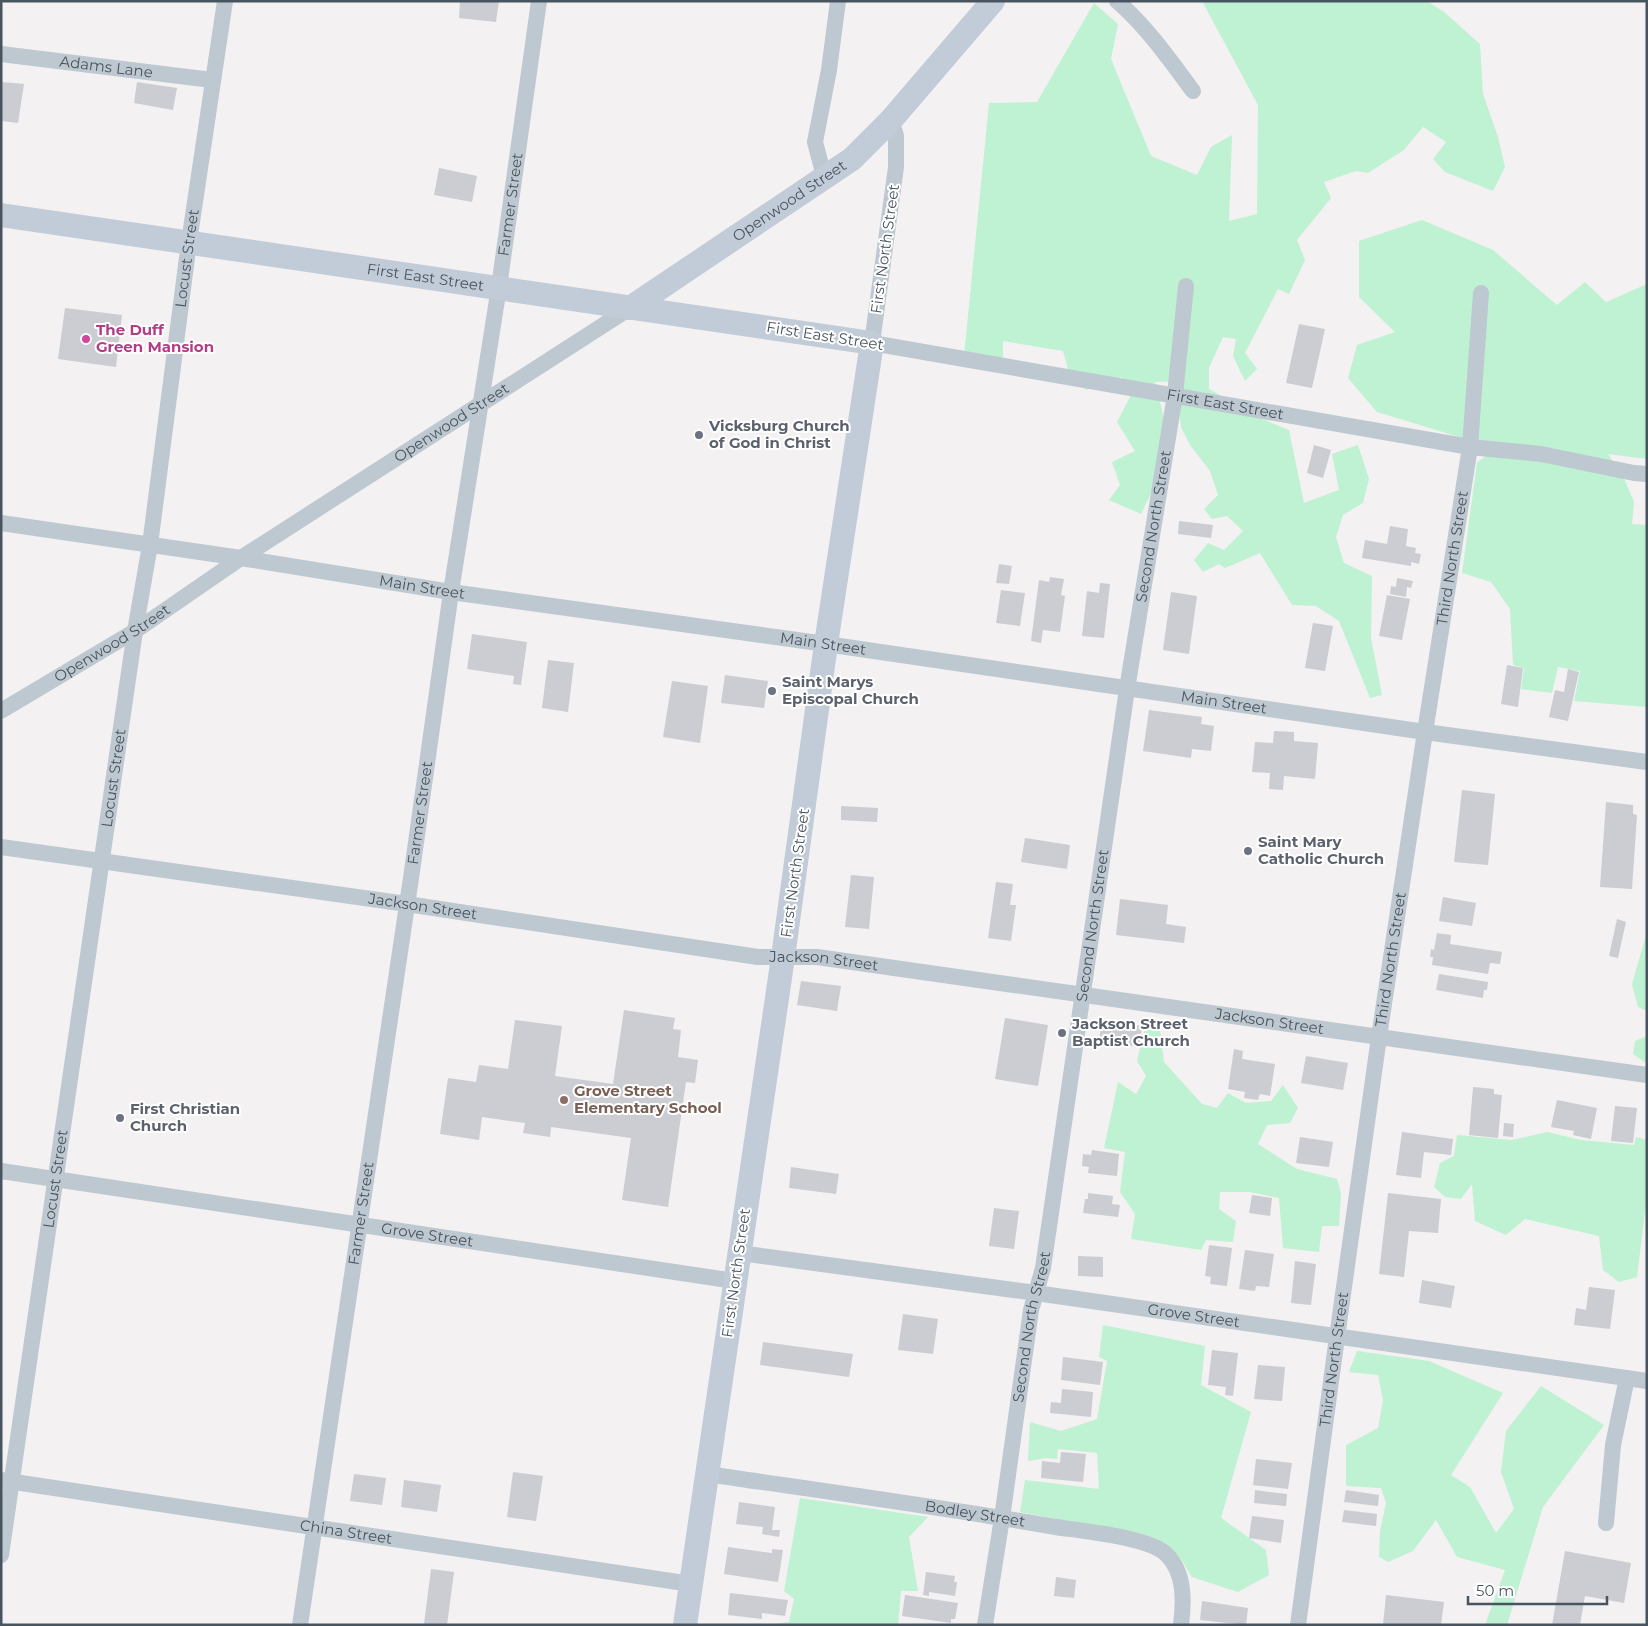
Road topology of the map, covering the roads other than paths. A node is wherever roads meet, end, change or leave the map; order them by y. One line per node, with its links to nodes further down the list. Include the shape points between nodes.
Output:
1 (225, 1): 7 (street, Locust Street)
2 (538, 1): 14 (street, Farmer Street)
3 (838, 1): 10 (street, via 815,142)
4 (993, 1): 9 (street, Openwood Street)
5 (1117, 1): 8 (street, via 1159,44)
6 (1, 54): 7 (street, Adams Lane)
7 (212, 80): 12 (street, Locust Street)
8 (1192, 91)
9 (891, 120): 10 (street, Openwood Street, via 852,159); 17 (street, First North Street, via 896,136 896,167)
10 (824, 176): 16 (street, Openwood Street)
11 (1, 215): 12 (street, First East Street)
12 (189, 242): 14 (street, First East Street); 23 (street, Locust Street)
13 (1186, 286): 18 (street, Second North Street)
14 (499, 287): 16 (street, First East Street); 19 (street, Farmer Street)
15 (1481, 293): 20 (street, Third North Street)
16 (630, 308): 17 (street, First East Street); 19 (street, Openwood Street)
17 (872, 343): 18 (street, First East Street); 27 (street, First North Street)
18 (1174, 395): 20 (street, First East Street); 28 (street, Second North Street)
19 (481, 405): 24 (street, Openwood Street); 25 (street, Farmer Street)
20 (1470, 447): 21 (street, First East Street, via 1541,454); 30 (street, Third North Street)
21 (1647, 474)
22 (1, 524): 23 (street, Main Street)
23 (150, 545): 24 (street, Main Street); 26 (street, Locust Street)
24 (241, 558): 25 (street, Main Street); 26 (street, Openwood Street)
25 (451, 592): 27 (street, Main Street); 34 (street, Farmer Street)
26 (135, 631): 29 (street, Openwood Street); 33 (street, Locust Street)
27 (826, 644): 28 (street, Main Street); 35 (street, First North Street)
28 (1127, 688): 30 (street, Main Street); 36 (street, Second North Street)
29 (1, 711)
30 (1425, 732): 31 (street, Main Street); 37 (street, Third North Street)
31 (1647, 762)
32 (1, 847): 33 (street, Jackson Street)
33 (102, 861): 34 (street, Jackson Street); 40 (street, Locust Street)
34 (407, 904): 35 (street, Jackson Street, via 758,957); 41 (street, Farmer Street)
35 (783, 957): 36 (street, Jackson Street, via 817,957); 42 (street, First North Street)
36 (1082, 994): 37 (street, Jackson Street); 44 (street, Second North Street, via 1043,1268)
37 (1380, 1036): 38 (street, Jackson Street); 45 (street, Third North Street)
38 (1647, 1076)
39 (1, 1171): 40 (street, Grove Street)
40 (55, 1179): 41 (street, Grove Street); 49 (street, Locust Street)
41 (360, 1225): 43 (street, Grove Street); 52 (street, Farmer Street)
42 (740, 1253): 43 (street, First North Street); 44 (street, Grove Street)
43 (736, 1281): 48 (street, First North Street)
44 (1036, 1293): 45 (street, Grove Street); 50 (street, Second North Street)
45 (1337, 1337): 46 (street, Grove Street); 59 (street, Third North Street)
46 (1627, 1378): 47 (street, Grove Street); 51 (street, via 1612,1445)
47 (1647, 1381)
48 (707, 1474): 50 (street, Bodley Street); 54 (street, First North Street)
49 (6, 1481): 52 (street, China Street); 53 (street, Locust Street)
50 (1002, 1518): 55 (street, Second North Street); 58 (street, Bodley Street, via 1125,1538 1165,1553 1178,1568 1180,1576 1183,1605)
51 (1606, 1523)
52 (315, 1527): 54 (street, China Street); 56 (street, Farmer Street)
53 (1, 1555)
54 (691, 1584): 57 (street, First North Street)
55 (987, 1624)
56 (300, 1625)
57 (685, 1625)
58 (1180, 1625)
59 (1298, 1625)

